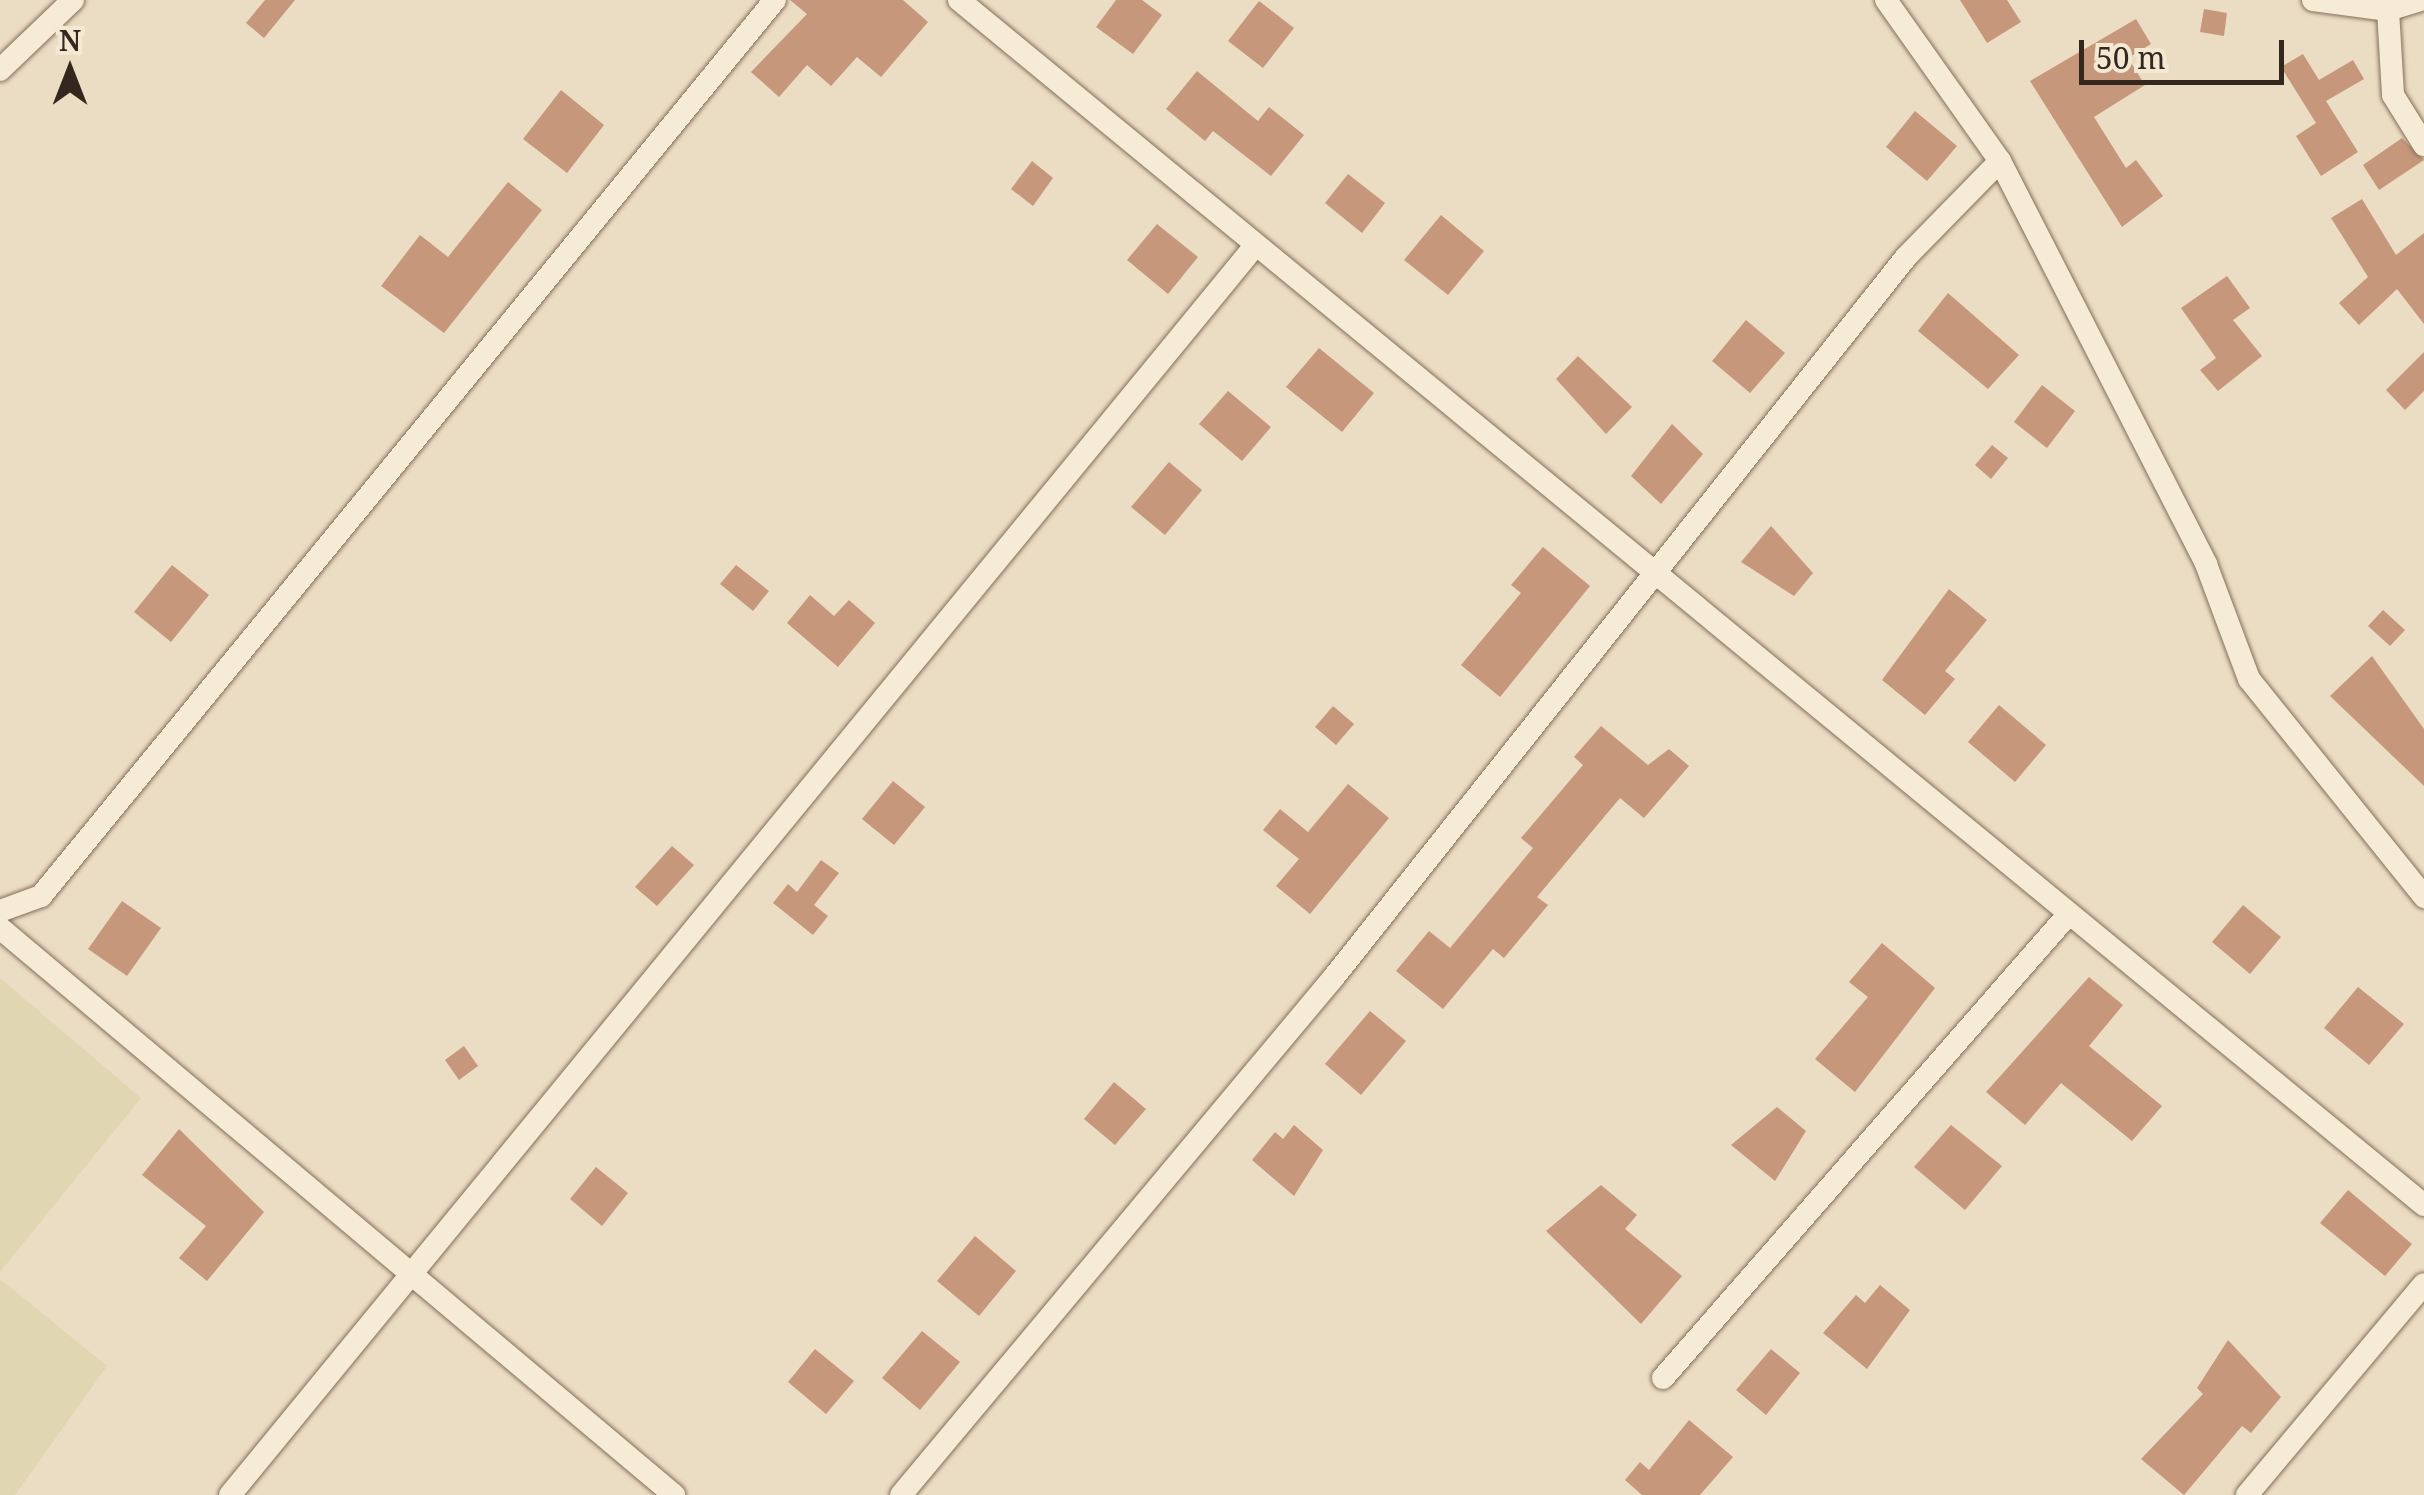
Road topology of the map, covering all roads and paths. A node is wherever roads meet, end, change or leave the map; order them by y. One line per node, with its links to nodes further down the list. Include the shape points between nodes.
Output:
1 (73, 0): 8 (street)
2 (776, 0): 14 (street, via 41,896)
3 (959, 0): 11 (street)
4 (1886, 0): 10 (street)
5 (2313, 0): 7 (street)
6 (2421, 0): 7 (street)
7 (2388, 10): 9 (street, via 2393,94)
8 (0, 70)
9 (2424, 145)
10 (2000, 160): 12 (street, via 1906,257); 13 (street, via 2206,564 2249,679)
11 (1254, 246): 12 (street); 18 (street)
12 (1647, 575): 15 (street); 23 (street, via 1334,977)
13 (2424, 898)
14 (0, 911)
15 (2066, 917): 17 (street); 20 (street)
16 (0, 928): 18 (street)
17 (2424, 1205)
18 (409, 1276): 21 (street); 22 (street)
19 (2424, 1284): 24 (street)
20 (1664, 1378)
21 (230, 1495)
22 (674, 1495)
23 (901, 1495)
24 (2247, 1495)

